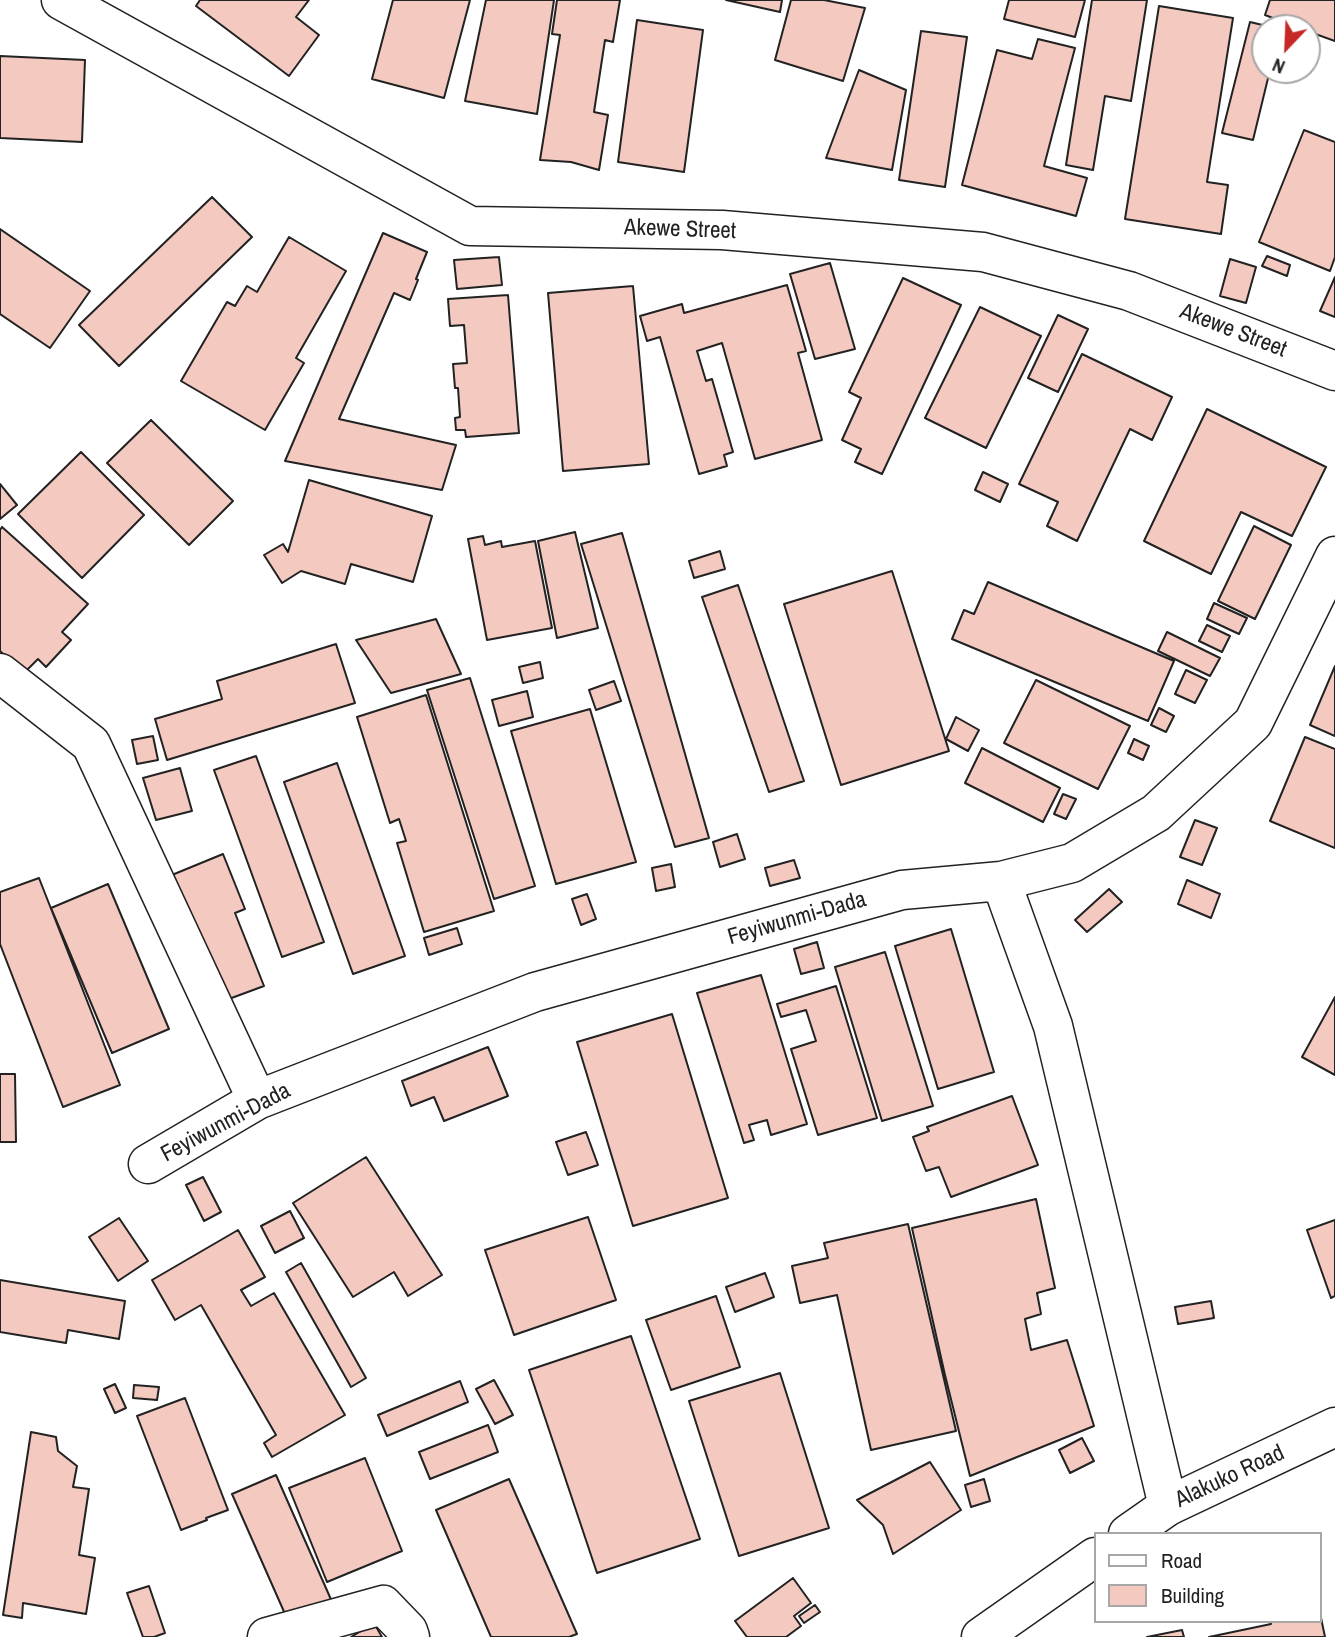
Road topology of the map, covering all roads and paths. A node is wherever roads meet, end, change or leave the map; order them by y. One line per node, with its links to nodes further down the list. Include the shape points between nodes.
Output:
1 (61, 0): 2 (street, Akewe Street, via 470,226 722,230 983,252 1129,291)
2 (1335, 371)
3 (1335, 556): 5 (street, Feyiwunmi-Dada, via 1253,723 1156,813 1072,863)
4 (0, 673): 6 (street, via 91,744)
5 (1001, 881): 6 (street, Feyiwunmi-Dada, via 902,890 534,992); 9 (street, via 1053,1026)
6 (257, 1100): 7 (street, Feyiwunmi-Dada)
7 (148, 1164)
8 (1335, 1427): 9 (street, Alakuko Road)
9 (1168, 1506): 10 (street, Alakuko Road)
10 (1131, 1532)
11 (1094, 1558): 12 (street)
12 (1000, 1631)
13 (267, 1637): 14 (street, via 383,1605)
14 (410, 1637)

